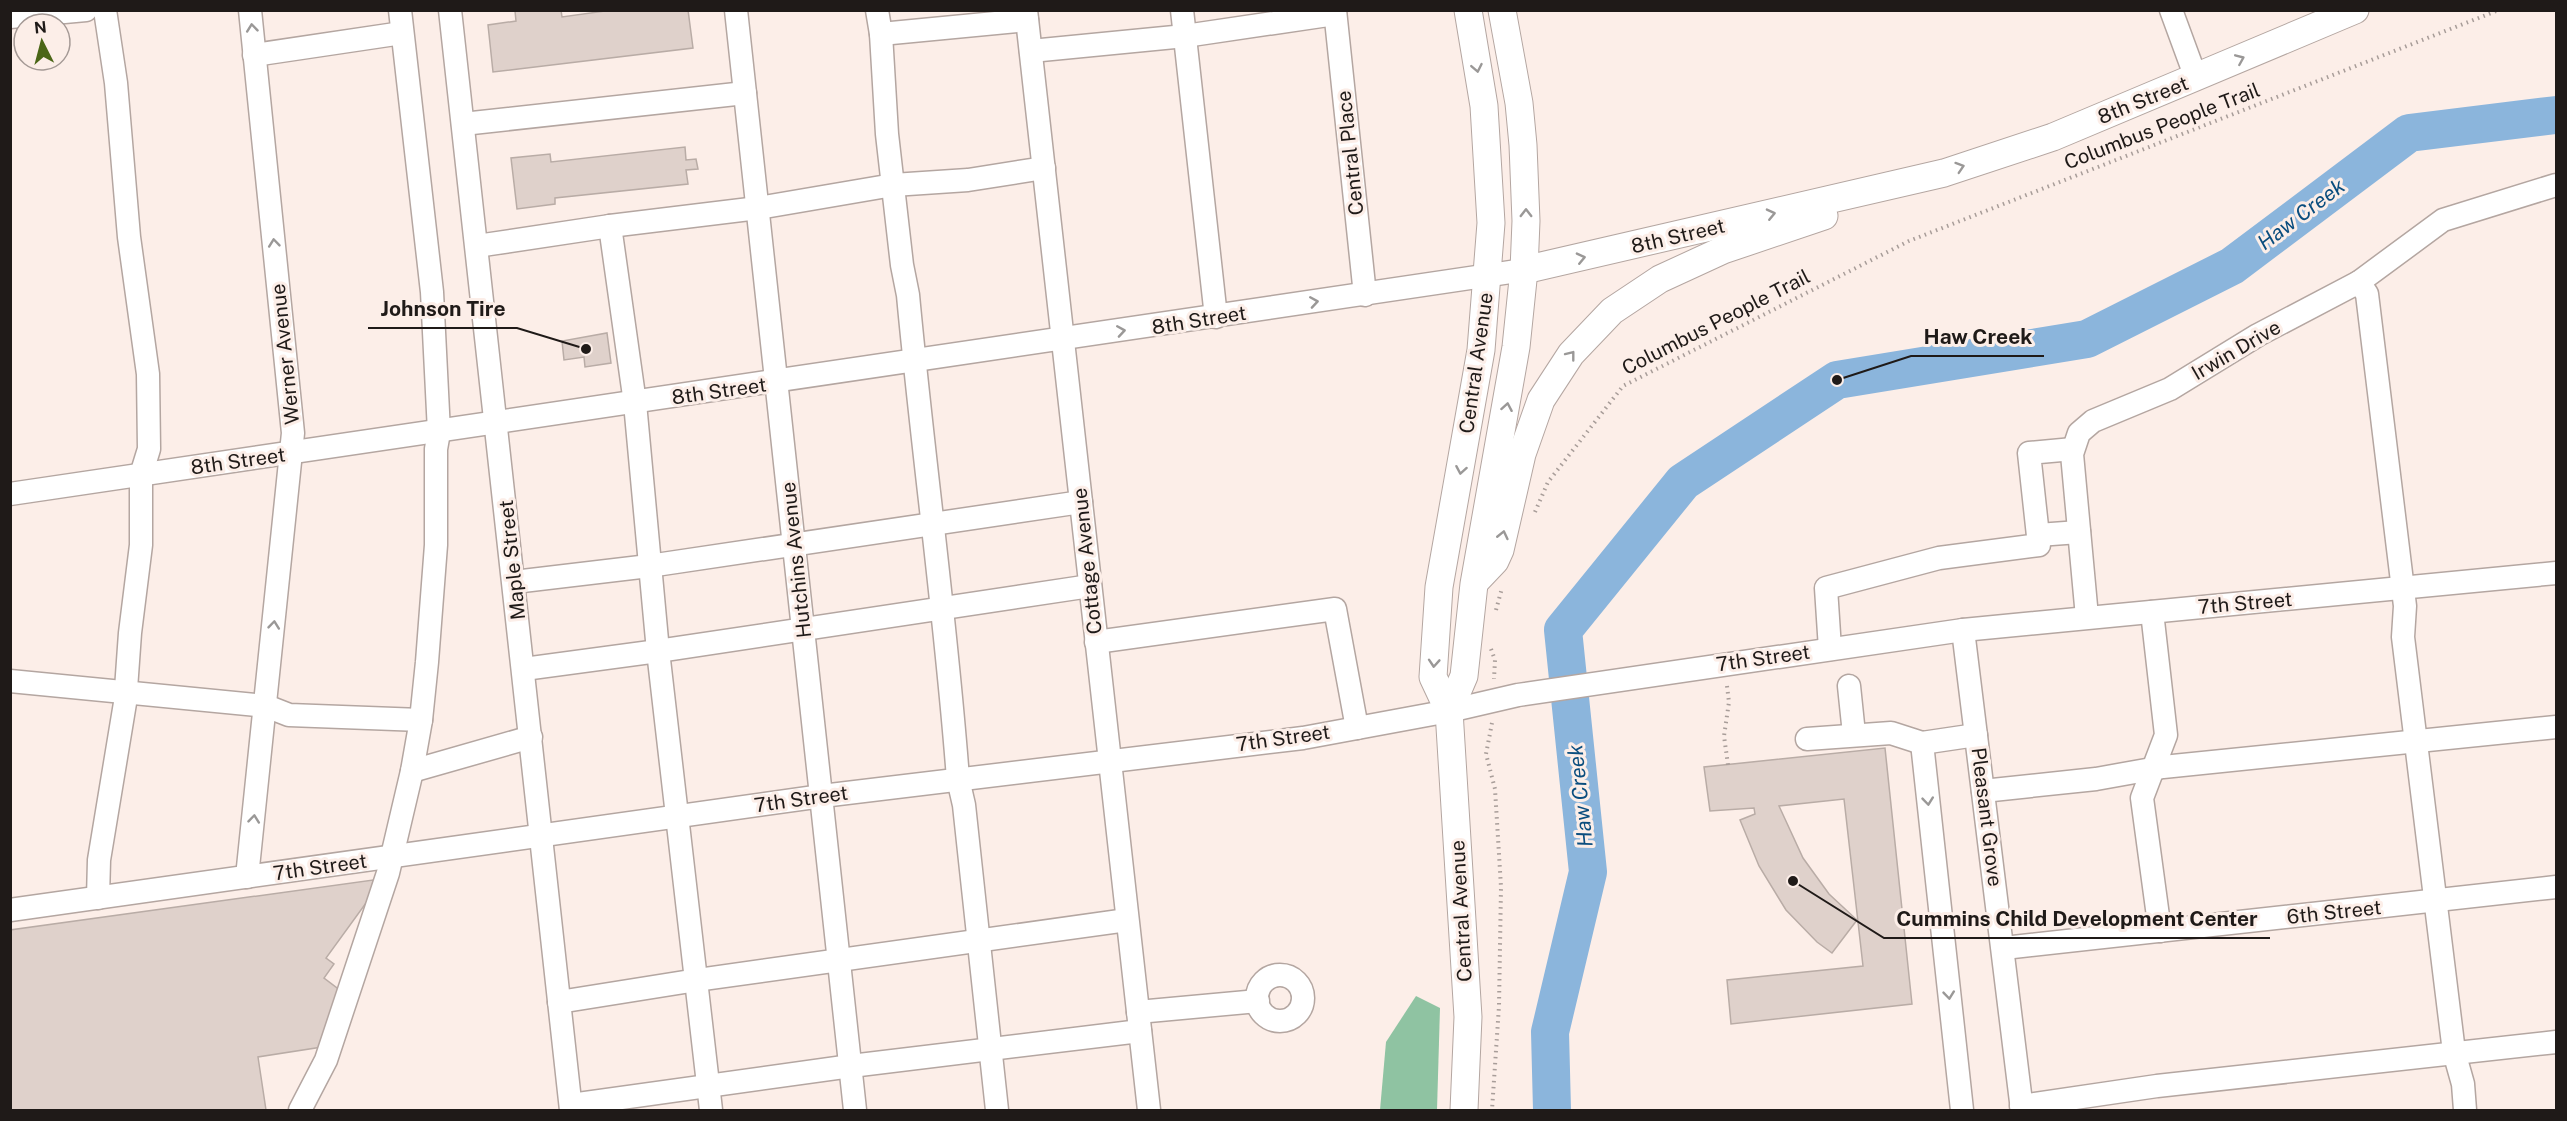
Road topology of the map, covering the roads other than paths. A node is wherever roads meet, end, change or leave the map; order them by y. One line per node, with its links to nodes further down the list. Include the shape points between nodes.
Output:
1 (86, 10): 14 (street)
2 (105, 10): 43 (street, via 148,374 149,449)
3 (250, 10): 19 (street, Werner Avenue, one-way to 3)
4 (450, 10): 22 (street, Maple Street)
5 (736, 10): 21 (street, Hutchins Avenue)
6 (877, 10): 16 (street)
7 (1182, 10): 17 (street)
8 (1468, 10): 31 (main road, Central Avenue, one-way to 31, via 1489,147)
9 (1502, 10): 30 (main road, Central Avenue, one-way to 9, via 1523,145)
10 (2171, 10): 20 (street)
11 (2355, 10): 20 (main road, 8th Street, one-way to 11)
12 (1335, 12): 17 (street); 33 (street, Central Place)
13 (1027, 15): 16 (street); 18 (street, Cottage Avenue)
14 (10, 18)
15 (401, 22): 19 (street); 40 (street, via 432,292)
16 (882, 34): 24 (street, via 882,79)
17 (1185, 36): 18 (street); 34 (street)
18 (1031, 51): 23 (street, Cottage Avenue)
19 (254, 55): 42 (street, Werner Avenue, one-way to 19)
20 (2196, 78): 26 (main road, 8th Street, one-way to 20, via 2053,137)
21 (746, 93): 22 (street); 27 (street, Hutchins Avenue)
22 (463, 124): 29 (street, Maple Street)
23 (1044, 168): 24 (street, via 968,180); 35 (street, Cottage Avenue)
24 (893, 185): 27 (street); 36 (street)
25 (2556, 185): 32 (street, Irwin Drive, via 2443,220)
26 (1873, 190): 30 (main road, 8th Street, one-way to 26); 53 (main road, one-way to 26, via 1500,550 1522,454 1541,400 1571,354 1612,311 1660,279 1723,250 1817,220)
27 (758, 208): 28 (street); 37 (street, Hutchins Avenue)
28 (610, 226): 29 (street); 38 (street)
29 (477, 246): 39 (street, Maple Street)
30 (1524, 270): 31 (street, 8th Street); 53 (main road, Central Avenue, one-way to 30, via 1509,390)
31 (1488, 276): 33 (street, 8th Street); 69 (main road, Central Avenue, one-way to 69, via 1481,350 1439,587 1432,677)
32 (2359, 282): 41 (street, Irwin Drive, via 2258,335 2170,389 2093,421 2079,433); 55 (street, via 2367,294)
33 (1365, 295): 34 (street, 8th Street, one-way to 33)
34 (1216, 317): 35 (street, 8th Street, one-way to 34)
35 (1063, 340): 36 (street, 8th Street); 45 (street, Cottage Avenue)
36 (915, 362): 37 (street, 8th Street); 46 (street)
37 (778, 383): 38 (street, 8th Street); 49 (street, Hutchins Avenue)
38 (635, 403): 39 (street, 8th Street); 50 (street)
39 (497, 423): 40 (street, 8th Street); 52 (street, Maple Street)
40 (439, 432): 42 (street, 8th Street); 70 (street, via 436,545)
41 (2073, 449): 47 (street); 48 (street, via 2029,453)
42 (292, 453): 43 (street, 8th Street); 68 (street, Werner Avenue, one-way to 42)
43 (141, 475): 44 (street, 8th Street); 67 (street, via 141,545)
44 (10, 494)
45 (1081, 502): 46 (street); 54 (street, Cottage Avenue)
46 (931, 523): 49 (street); 56 (street)
47 (2079, 532): 48 (street); 58 (street)
48 (2038, 535): 62 (street, via 2039,544 1939,558 1826,588)
49 (794, 543): 50 (street); 59 (street, Hutchins Avenue)
50 (649, 566): 52 (street); 63 (street)
51 (2556, 573): 55 (street, 7th Street)
52 (514, 582): 64 (street, Maple Street)
53 (1474, 584): 69 (main road, Central Avenue, via 1464,676)
54 (1090, 586): 56 (street); 61 (street, Cottage Avenue)
55 (2402, 589): 57 (street, 7th Street); 78 (street, via 2403,637)
56 (943, 608): 59 (street); 82 (street)
57 (2152, 612): 58 (street, 7th Street); 80 (street, via 2166,735)
58 (2087, 617): 60 (street, 7th Street)
59 (804, 627): 63 (street); 84 (street, Hutchins Avenue)
60 (1963, 630): 62 (street, 7th Street); 74 (street, Pleasant Grove)
61 (1096, 642): 72 (street, via 1335,609); 79 (street, Cottage Avenue)
62 (1830, 649): 69 (street, 7th Street, via 1518,695)
63 (658, 651): 64 (street); 85 (street)
64 (524, 669): 75 (street, Maple Street)
65 (10, 681): 67 (street)
66 (1849, 686): 73 (street)
67 (124, 692): 68 (street); 90 (street, via 99,860)
68 (266, 706): 70 (street, via 289,715); 88 (street, Werner Avenue, one-way to 68)
69 (1449, 711): 72 (street, 7th Street); 114 (main road, Central Avenue, via 1468,1017)
70 (421, 720): 81 (street)
71 (2556, 727): 78 (street)
72 (1357, 728): 79 (street, 7th Street, via 1303,738)
73 (1854, 734): 76 (street); 77 (street, via 1891,734)
74 (1976, 735): 77 (street); 83 (street, Pleasant Grove)
75 (531, 737): 81 (street); 86 (street, Maple Street)
76 (1807, 739)
77 (1922, 743): 115 (street, one-way to 115)
78 (2417, 743): 80 (street); 91 (street)
79 (1109, 759): 82 (street, 7th Street); 93 (street, Cottage Avenue)
80 (2153, 769): 83 (street); 94 (street, via 2142,798)
81 (412, 771): 87 (street)
82 (958, 779): 84 (street, 7th Street); 95 (street)
83 (1983, 791): 96 (street, Pleasant Grove)
84 (822, 796): 85 (street, 7th Street); 97 (street, Hutchins Avenue)
85 (679, 816): 86 (street, 7th Street); 98 (street)
86 (542, 836): 87 (street, 7th Street); 100 (street, Maple Street)
87 (394, 857): 88 (street, 7th Street); 109 (street, via 326,1060)
88 (248, 877): 90 (street, 7th Street)
89 (2556, 887): 91 (street, 6th Street)
90 (98, 898): 92 (street, 7th Street)
91 (2436, 901): 94 (street, 6th Street); 104 (street)
92 (10, 910)
93 (1127, 920): 95 (street); 101 (street, Cottage Avenue)
94 (2160, 931): 96 (street, 6th Street)
95 (977, 941): 97 (street); 103 (street)
96 (2004, 948): 108 (street, Pleasant Grove)
97 (839, 960): 98 (street); 105 (street, Hutchins Avenue)
98 (697, 980): 100 (street); 106 (street)
99 (1258, 1001): 101 (street)
100 (560, 1002): 107 (street, Maple Street)
101 (1139, 1022): 103 (street); 113 (street, Cottage Avenue)
102 (2556, 1042): 104 (street)
103 (991, 1049): 105 (street); 112 (street)
104 (2454, 1052): 108 (street, via 2157,1086); 116 (street)
105 (851, 1066): 106 (street); 111 (street, Hutchins Avenue)
106 (709, 1087): 107 (street); 110 (street)
107 (571, 1108)
108 (2022, 1108)
109 (300, 1110)
110 (711, 1110)
111 (855, 1110)
112 (998, 1110)
113 (1149, 1110)
114 (1464, 1110)
115 (1962, 1110)
116 (2465, 1110)

